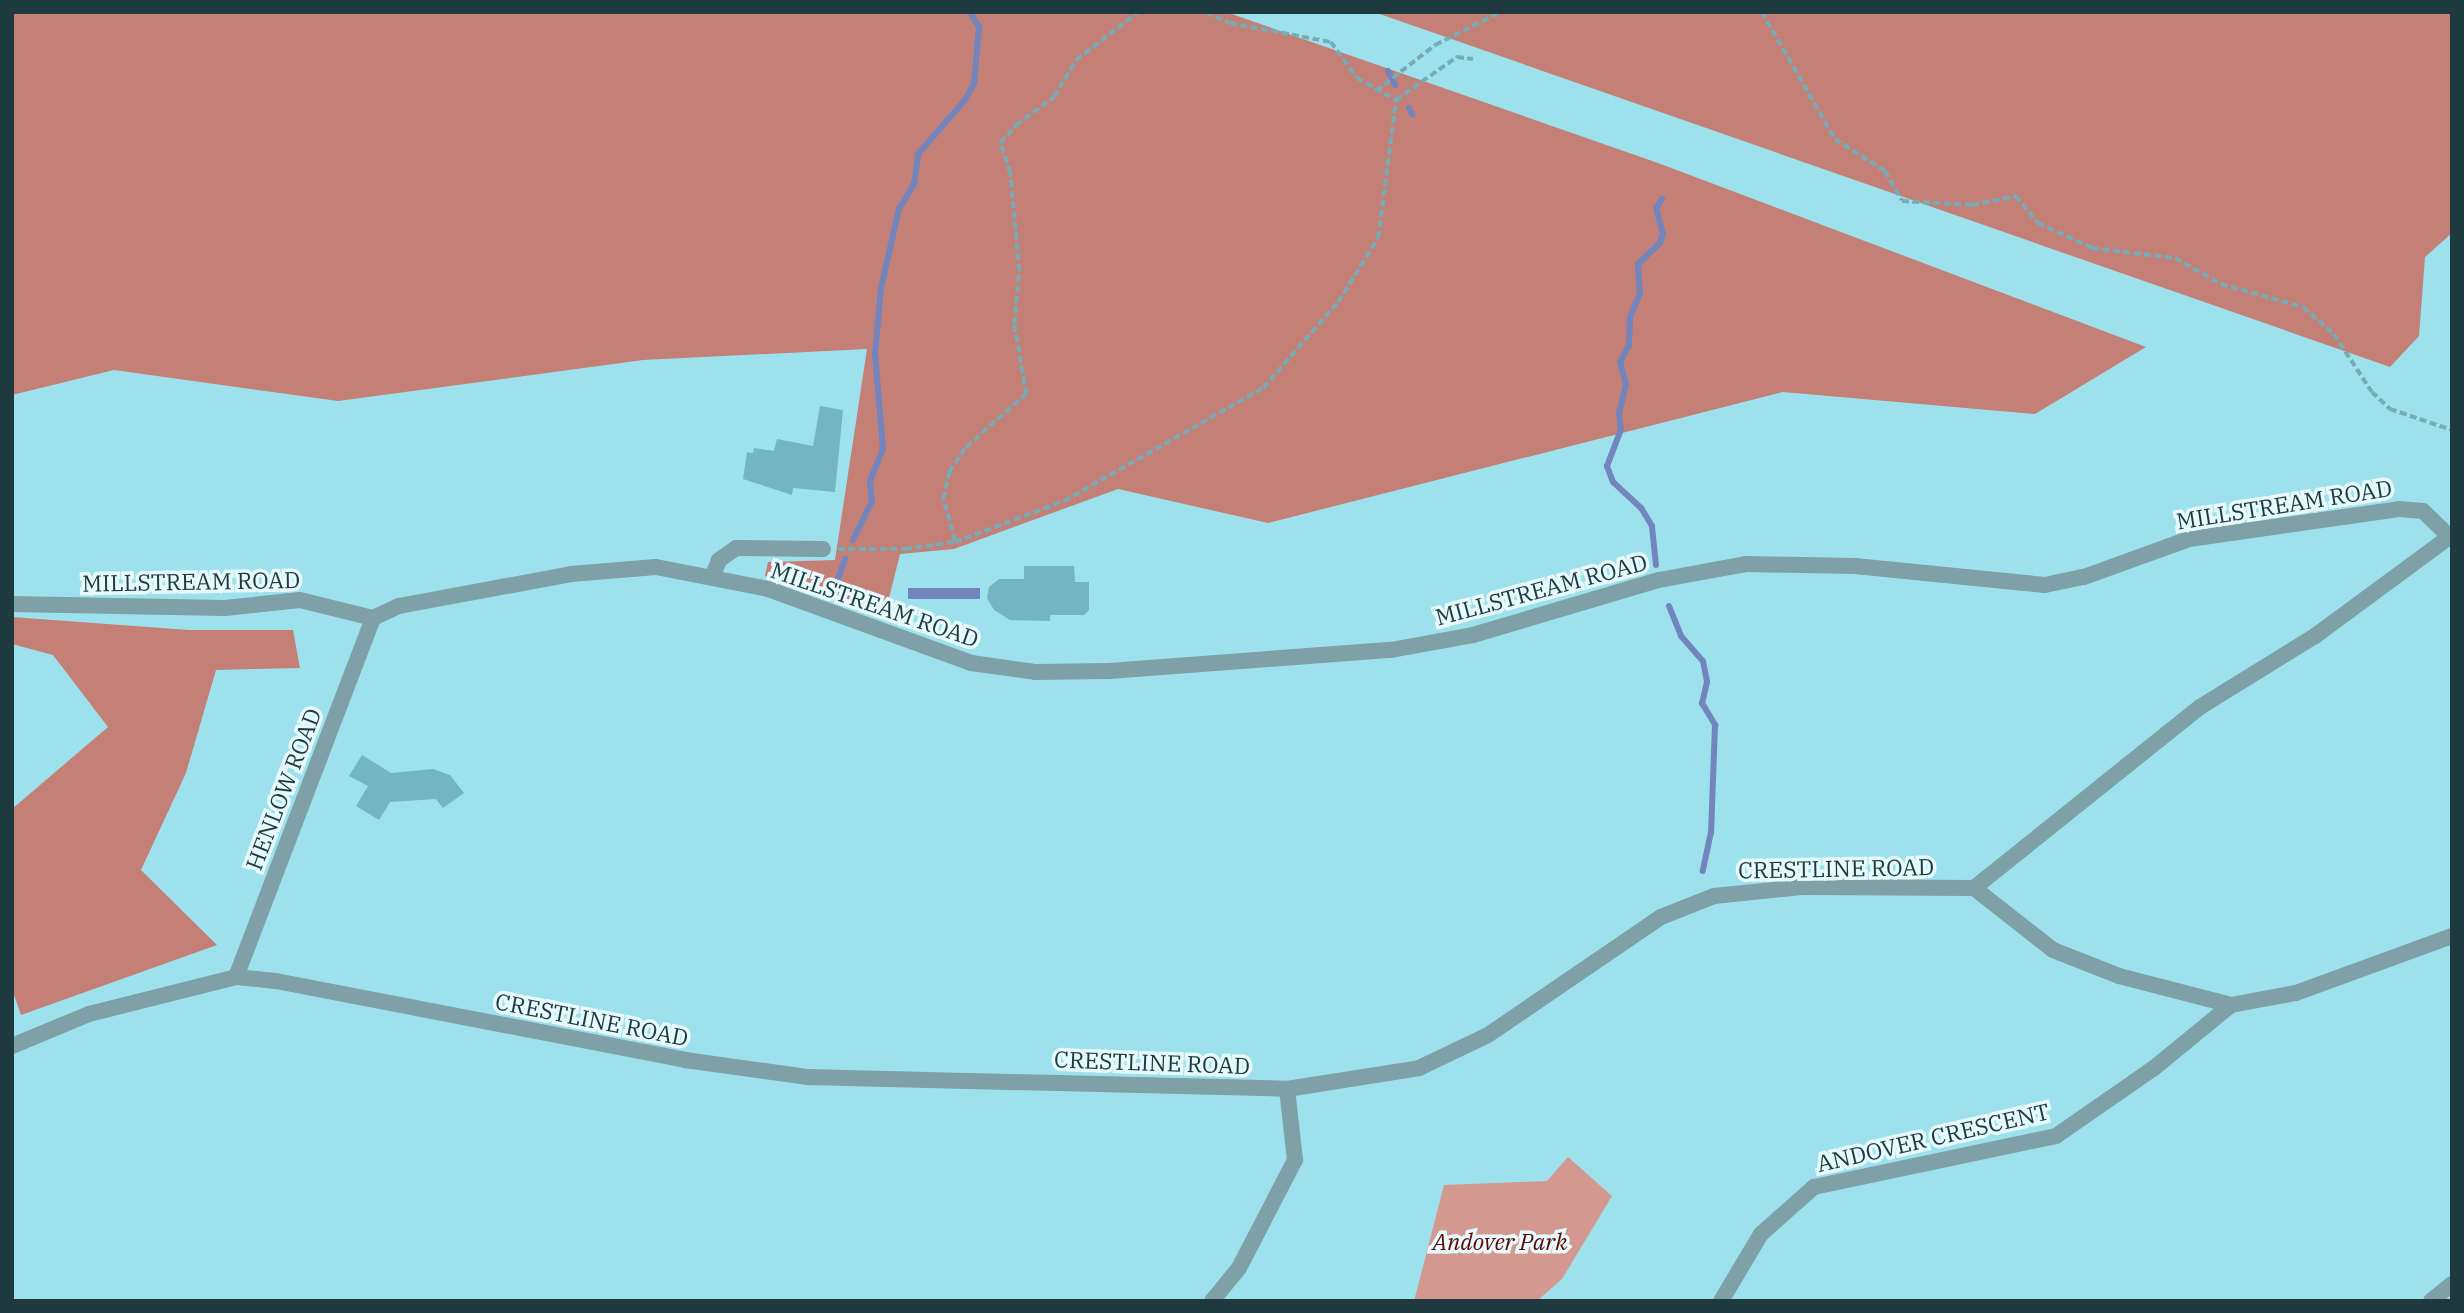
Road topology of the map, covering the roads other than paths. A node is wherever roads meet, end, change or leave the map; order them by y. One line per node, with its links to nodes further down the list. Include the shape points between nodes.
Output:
1 (2451, 536): 3 (street, MILLSTREAM ROAD, via 2423,511 2399,509 2189,539 2084,577 2045,585 1855,566 1746,564 1659,579 1486,631 1391,650 1109,671 1036,672 971,663 808,602); 6 (street, MILLSTREAM ROAD, via 2315,636 2200,708)
2 (823, 549): 3 (street, via 736,548 719,559)
3 (713, 575): 5 (street, MILLSTREAM ROAD, via 656,567 571,574 399,606)
4 (12, 604): 5 (street, MILLSTREAM ROAD, via 225,608 300,600)
5 (373, 618): 8 (street, HENLOW ROAD)
6 (1974, 888): 9 (street, via 2053,950 2119,976); 11 (street, CRESTLINE ROAD, via 1802,887 1714,896 1653,922 1488,1035 1419,1068)
7 (2452, 936): 9 (street, ANDOVER CRESCENT, via 2295,993)
8 (236, 977): 10 (street, CRESTLINE ROAD, via 89,1014); 11 (street, CRESTLINE ROAD, via 685,1060 807,1077)
9 (2231, 1005): 14 (street, ANDOVER CRESCENT, via 2056,1136 1814,1187 1761,1234)
10 (12, 1046)
11 (1287, 1089): 13 (street, via 1295,1160 1239,1268)
12 (2452, 1284): 15 (street)
13 (1212, 1301)
14 (1721, 1301)
15 (2431, 1301)

